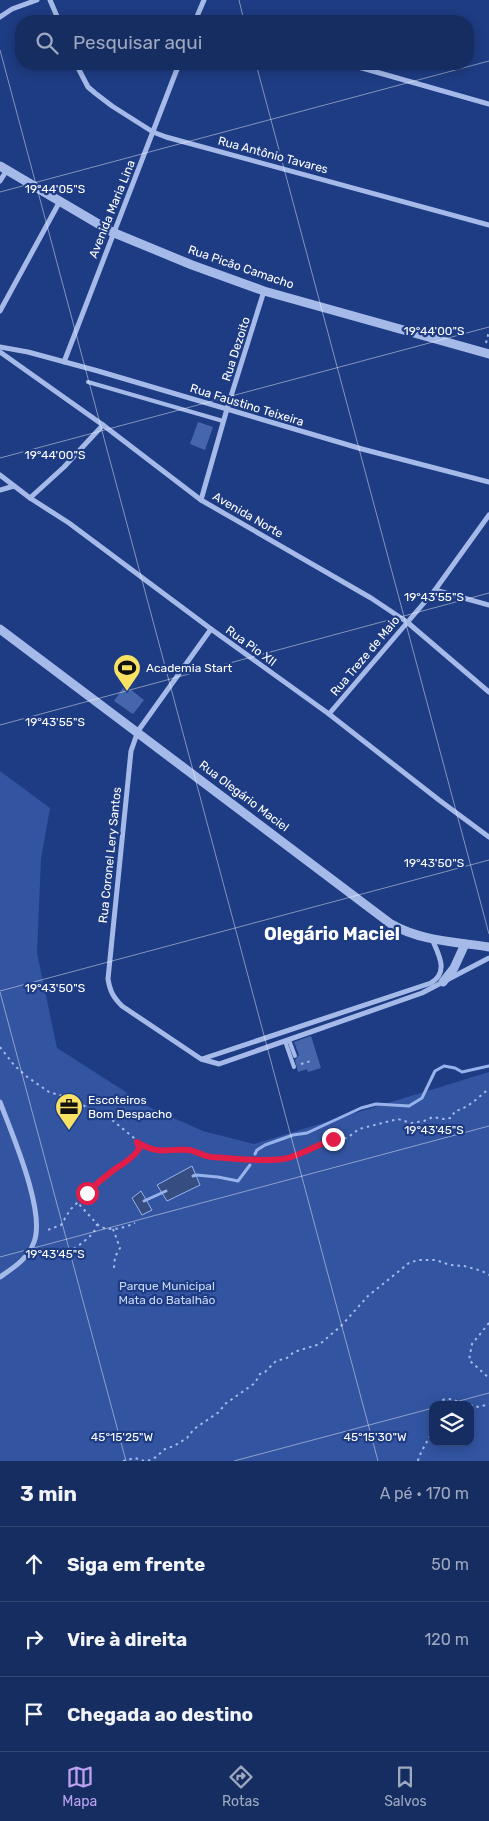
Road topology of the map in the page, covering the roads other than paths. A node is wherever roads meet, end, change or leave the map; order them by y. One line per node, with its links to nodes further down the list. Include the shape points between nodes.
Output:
1 (37, 0): 6 (street)
2 (50, 0): 4 (street)
3 (204, 0): 5 (street)
4 (56, 15)
5 (198, 15)
6 (0, 17)
7 (79, 70): 11 (street, Rua Antônio Tavares, via 95,93)
8 (177, 70): 11 (street, Avenida Maria Lina)
9 (369, 70): 10 (street)
10 (489, 104)
11 (153, 132): 15 (street, Rua Antônio Tavares); 16 (street, Avenida Maria Lina)
12 (3, 168): 13 (street); 14 (street, Rua Picão Camacho)
13 (0, 181)
14 (60, 201): 16 (street, Rua Picão Camacho); 18 (street)
15 (489, 225)
16 (112, 232): 17 (street, Rua Picão Camacho); 22 (street, Avenida Maria Lina)
17 (264, 291): 21 (street, Rua Picão Camacho); 24 (street, Rua Dezoito)
18 (0, 311)
19 (0, 347): 22 (street, Rua Faustino Teixeira)
20 (0, 352): 26 (street, Avenida Norte)
21 (489, 354)
22 (64, 362): 24 (street, Rua Faustino Teixeira)
23 (88, 382): 25 (lane)
24 (227, 409): 25 (street, Rua Dezoito); 28 (street, Rua Faustino Teixeira)
25 (223, 421): 32 (street, Rua Dezoito)
26 (103, 425): 31 (street); 32 (street, Avenida Norte)
27 (0, 475): 29 (street, Rua Pio XII)
28 (489, 482)
29 (14, 486): 30 (street); 31 (street, Rua Pio XII)
30 (0, 490)
31 (30, 498): 38 (street, Rua Pio XII, via 69,523)
32 (201, 500): 36 (street, Avenida Norte)
33 (489, 515): 34 (street, Rua Treze de Maio)
34 (435, 590): 35 (street); 36 (street, Rua Treze de Maio)
35 (489, 605)
36 (407, 622): 39 (street, Avenida Norte); 40 (street, Rua Treze de Maio)
37 (0, 629): 41 (street, Rua Olegário Maciel)
38 (211, 629): 40 (street, Rua Pio XII); 41 (street, Rua Coronel Lery Santos)
39 (489, 692)
40 (329, 714): 42 (street, Rua Pio XII)
41 (138, 732): 43 (street, Rua Olegário Maciel, via 391,924); 50 (street, Rua Coronel Lery Santos, via 131,751 109,990 122,1006)
42 (489, 837)
43 (432, 939): 44 (street, Rua Olegário Maciel); 47 (street, via 442,964)
44 (465, 944): 45 (street, Rua Olegário Maciel); 47 (street, via 454,968)
45 (489, 947)
46 (489, 958): 47 (street, Rua Coronel Lery Santos)
47 (436, 983): 48 (street, Rua Coronel Lery Santos, via 398,1002); 50 (street, Rua Coronel Lery Santos)
48 (287, 1041): 49 (lane); 50 (street, Rua Coronel Lery Santos, via 219,1064); 51 (lane)
49 (295, 1056)
50 (201, 1059)
51 (294, 1067)
52 (0, 1102): 53 (street, via 21,1158 38,1230 27,1256)
53 (0, 1277)

